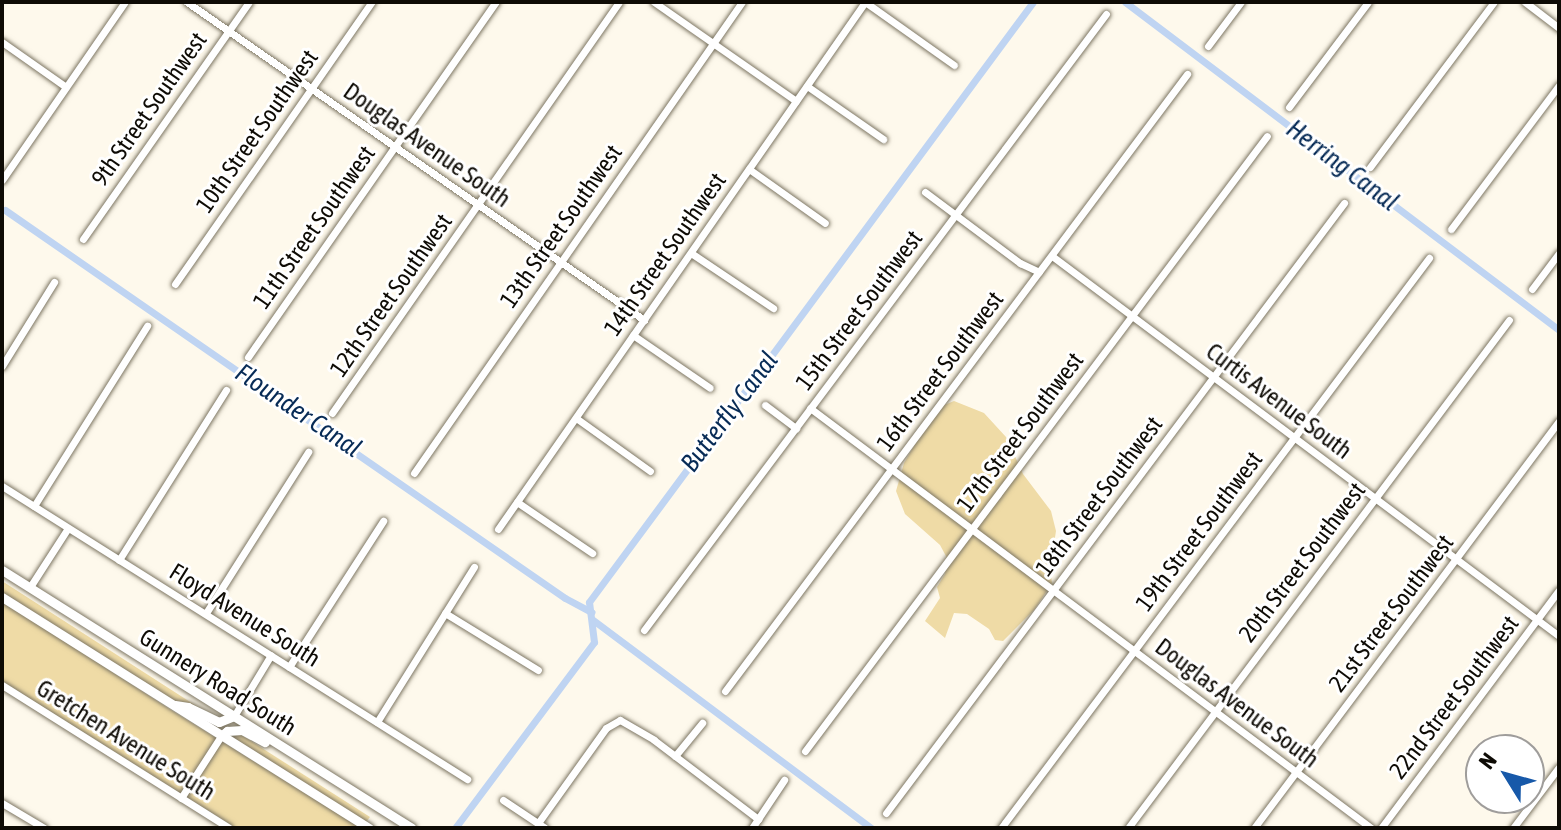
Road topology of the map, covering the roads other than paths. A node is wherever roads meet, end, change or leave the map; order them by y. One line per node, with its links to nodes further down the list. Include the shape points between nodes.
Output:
1 (125, 2): 24 (street)
2 (187, 2): 16 (street, Douglas Avenue South)
3 (249, 2): 16 (street, 9th Street Southwest)
4 (372, 2): 25 (street, 10th Street Southwest)
5 (496, 2): 30 (street, 11th Street Southwest)
6 (619, 2): 36 (street, 12th Street Southwest)
7 (654, 2): 18 (street)
8 (742, 2): 18 (street, 13th Street Southwest)
9 (865, 2): 20 (street); 23 (street, 14th Street Southwest)
10 (1241, 2): 19 (street)
11 (1368, 2): 27 (street)
12 (1494, 2): 31 (street)
13 (1525, 2): 15 (street)
14 (1106, 14): 37 (street, 15th Street Southwest)
15 (1559, 28)
16 (229, 31): 25 (street, Douglas Avenue South); 40 (street, 9th Street Southwest)
17 (2, 42): 24 (street)
18 (713, 43): 26 (street); 45 (street, 13th Street Southwest)
19 (1208, 46)
20 (954, 65)
21 (1187, 74): 43 (street, 16th Street Southwest)
22 (1559, 85): 39 (street)
23 (807, 86): 26 (street, 14th Street Southwest); 29 (street)
24 (66, 87): 33 (street)
25 (312, 89): 30 (street, Douglas Avenue South); 48 (street, 10th Street Southwest)
26 (796, 101): 32 (street, 14th Street Southwest)
27 (1289, 107)
28 (1267, 136): 51 (street, 17th Street Southwest)
29 (883, 139)
30 (394, 146): 36 (street, Douglas Avenue South); 56 (street, 11th Street Southwest)
31 (1370, 167)
32 (749, 169): 38 (street); 41 (street, 14th Street Southwest)
33 (2, 180)
34 (925, 192): 37 (street)
35 (1344, 203): 58 (street, 18th Street Southwest)
36 (478, 204): 45 (street, Douglas Avenue South); 63 (street, 12th Street Southwest)
37 (955, 214): 46 (street); 62 (street, 15th Street Southwest)
38 (825, 223)
39 (1451, 229)
40 (83, 239)
41 (691, 253): 50 (street); 52 (street, 14th Street Southwest)
42 (1559, 253): 49 (street)
43 (1052, 256): 46 (street, 16th Street Southwest); 51 (street, Curtis Avenue South)
44 (1429, 258): 67 (street, 19th Street Southwest)
45 (560, 262): 52 (street, Douglas Avenue South); 71 (street, 13th Street Southwest)
46 (1039, 272): 69 (street, 16th Street Southwest)
47 (54, 282): 57 (street)
48 (175, 284)
49 (1532, 289)
50 (773, 308)
51 (1132, 316): 58 (street, Curtis Avenue South); 79 (street, 17th Street Southwest)
52 (644, 320): 55 (street, 14th Street Southwest)
53 (1509, 320): 73 (street, 20th Street Southwest)
54 (147, 326): 75 (street)
55 (633, 335): 59 (street); 64 (street, 14th Street Southwest)
56 (248, 357)
57 (2, 366)
58 (1213, 377): 67 (street, Curtis Avenue South); 86 (street, 18th Street Southwest)
59 (710, 388)
60 (226, 390): 82 (street)
61 (765, 405): 66 (street)
62 (810, 408): 66 (street, 15th Street Southwest); 69 (street, Douglas Avenue South)
63 (332, 413)
64 (576, 418): 70 (street); 74 (street, 14th Street Southwest)
65 (1559, 421): 81 (street, 21st Street Southwest)
66 (796, 428): 92 (street, 15th Street Southwest)
67 (1294, 438): 73 (street, Curtis Avenue South); 94 (street, 19th Street Southwest)
68 (308, 452): 89 (street)
69 (891, 469): 79 (street, Douglas Avenue South); 99 (street, 16th Street Southwest)
70 (650, 471)
71 (414, 473)
72 (2, 486): 75 (street, Floyd Avenue South)
73 (1375, 498): 81 (street, Curtis Avenue South); 101 (street, 20th Street Southwest)
74 (517, 502): 78 (street, 14th Street Southwest); 80 (street)
75 (34, 506): 77 (street, Floyd Avenue South)
76 (383, 521): 96 (street)
77 (68, 528): 82 (street, Floyd Avenue South); 85 (street)
78 (498, 529)
79 (972, 529): 86 (street, Douglas Avenue South); 107 (street, 17th Street Southwest)
80 (592, 553)
81 (1456, 559): 91 (street, Curtis Avenue South); 110 (street, 21st Street Southwest)
82 (119, 560): 89 (street, Floyd Avenue South)
83 (474, 567): 90 (street)
84 (2, 570): 85 (main road, Gunnery Road South)
85 (30, 587): 102 (main road, Gunnery Road South)
86 (1053, 590): 94 (street, Douglas Avenue South); 116 (street, 18th Street Southwest)
87 (1559, 590): 91 (street, 22nd Street Southwest)
88 (2, 597): 100 (main road, Gunnery Road South)
89 (206, 613): 95 (street, Floyd Avenue South)
90 (445, 613): 97 (street); 103 (street)
91 (1536, 620): 93 (street, Curtis Avenue South); 128 (street, 22nd Street Southwest)
92 (644, 630)
93 (1559, 636)
94 (1134, 651): 101 (street, Douglas Avenue South); 124 (street, 19th Street Southwest)
95 (271, 655): 96 (street, Floyd Avenue South); 102 (street)
96 (289, 667): 103 (street, Floyd Avenue South)
97 (538, 670)
98 (2, 685): 113 (street, Gretchen Avenue South)
99 (725, 691)
100 (173, 705): 102 (main road, via 219,722); 105 (main road, Gunnery Road South)
101 (1215, 711): 110 (street, Douglas Avenue South); 125 (street, 20th Street Southwest)
102 (234, 716): 106 (main road, Gunnery Road South)
103 (377, 722): 111 (street, Floyd Avenue South)
104 (702, 723): 108 (street)
105 (221, 736): 106 (main road, via 242,730); 113 (street); 121 (main road, Gunnery Road South)
106 (278, 743): 122 (main road, Gunnery Road South)
107 (805, 751)
108 (675, 756): 117 (street); 118 (street, via 620,720 606,728)
109 (1559, 767): 129 (street)
110 (1296, 772): 126 (street, 21st Street Southwest); 127 (street, Douglas Avenue South)
111 (467, 779)
112 (784, 780): 117 (street)
113 (181, 798): 120 (street, Gretchen Avenue South)
114 (503, 800): 118 (street)
115 (2, 803): 119 (street)
116 (886, 813)
117 (758, 819): 123 (street)
118 (541, 825)
119 (44, 828)
120 (229, 828)
121 (369, 828)
122 (412, 828)
123 (752, 828)
124 (1001, 828)
125 (1128, 828)
126 (1254, 828)
127 (1371, 828)
128 (1381, 828)
129 (1513, 828)

